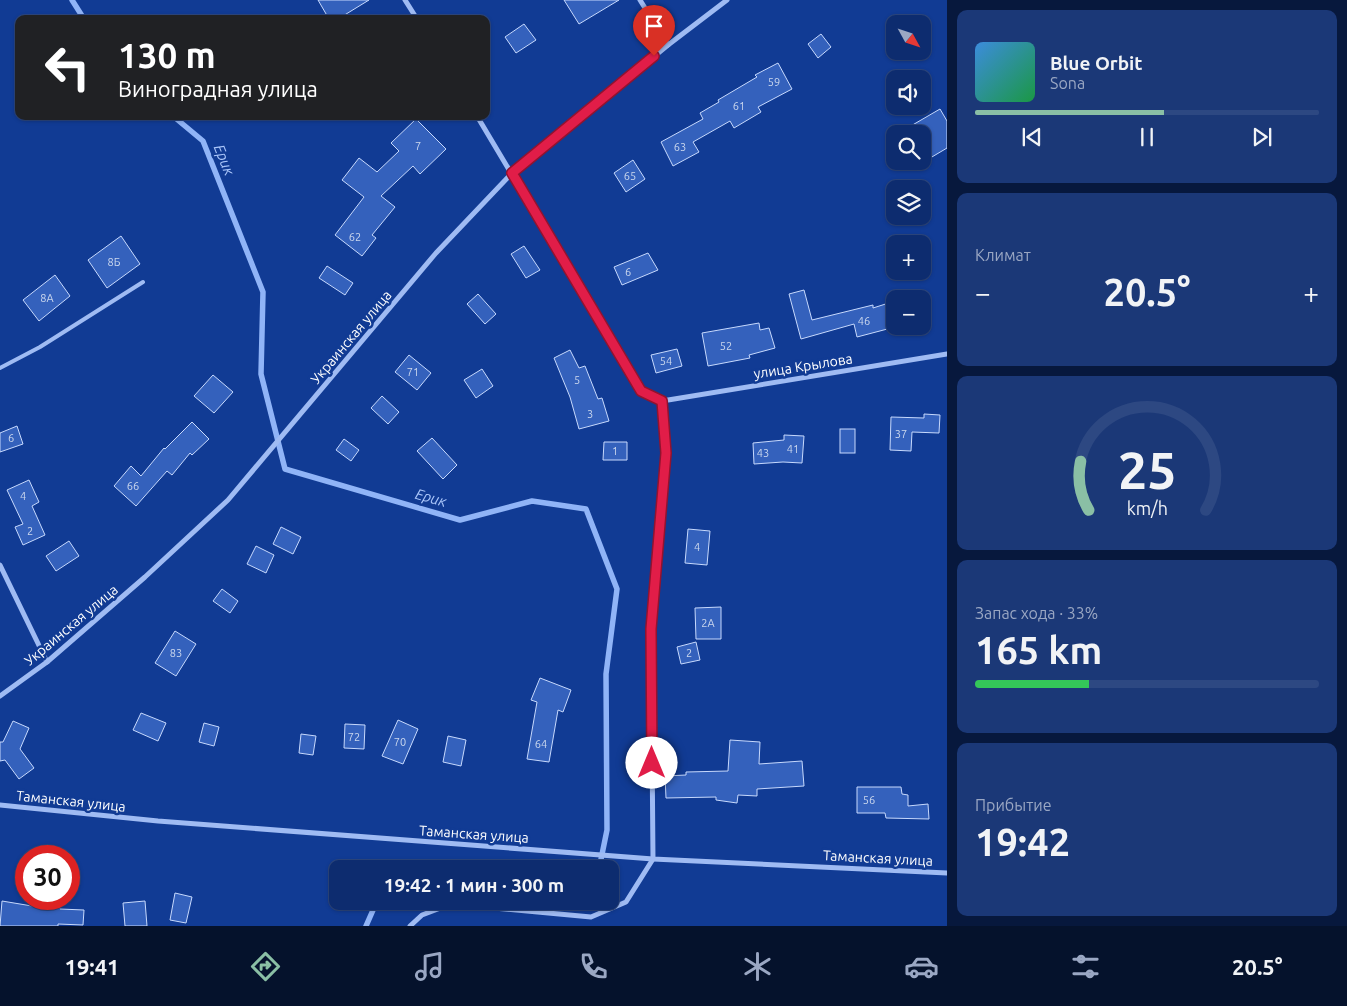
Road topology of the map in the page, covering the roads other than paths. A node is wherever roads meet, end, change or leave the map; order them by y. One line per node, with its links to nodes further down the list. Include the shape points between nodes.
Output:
1 (405, 0): 4 (street)
2 (640, 0): 5 (street)
3 (727, 0): 5 (street, Украинская улица)
4 (414, 15)
5 (668, 45): 7 (street, Украинская улица)
6 (479, 120): 7 (street)
7 (512, 173): 11 (street, via 641,391); 13 (street, Украинская улица, via 436,253 228,500)
8 (143, 282): 10 (lane, via 40,347)
9 (947, 354): 11 (street, улица Крылова)
10 (0, 368)
11 (662, 401): 16 (street, via 666,453 651,629)
12 (0, 565): 13 (street)
13 (48, 662): 14 (street, Украинская улица)
14 (0, 696)
15 (0, 806): 16 (street, Таманская улица)
16 (653, 859): 17 (street, Таманская улица); 18 (street, via 626,902 591,917 452,904 422,915)
17 (947, 873)
18 (410, 926)

